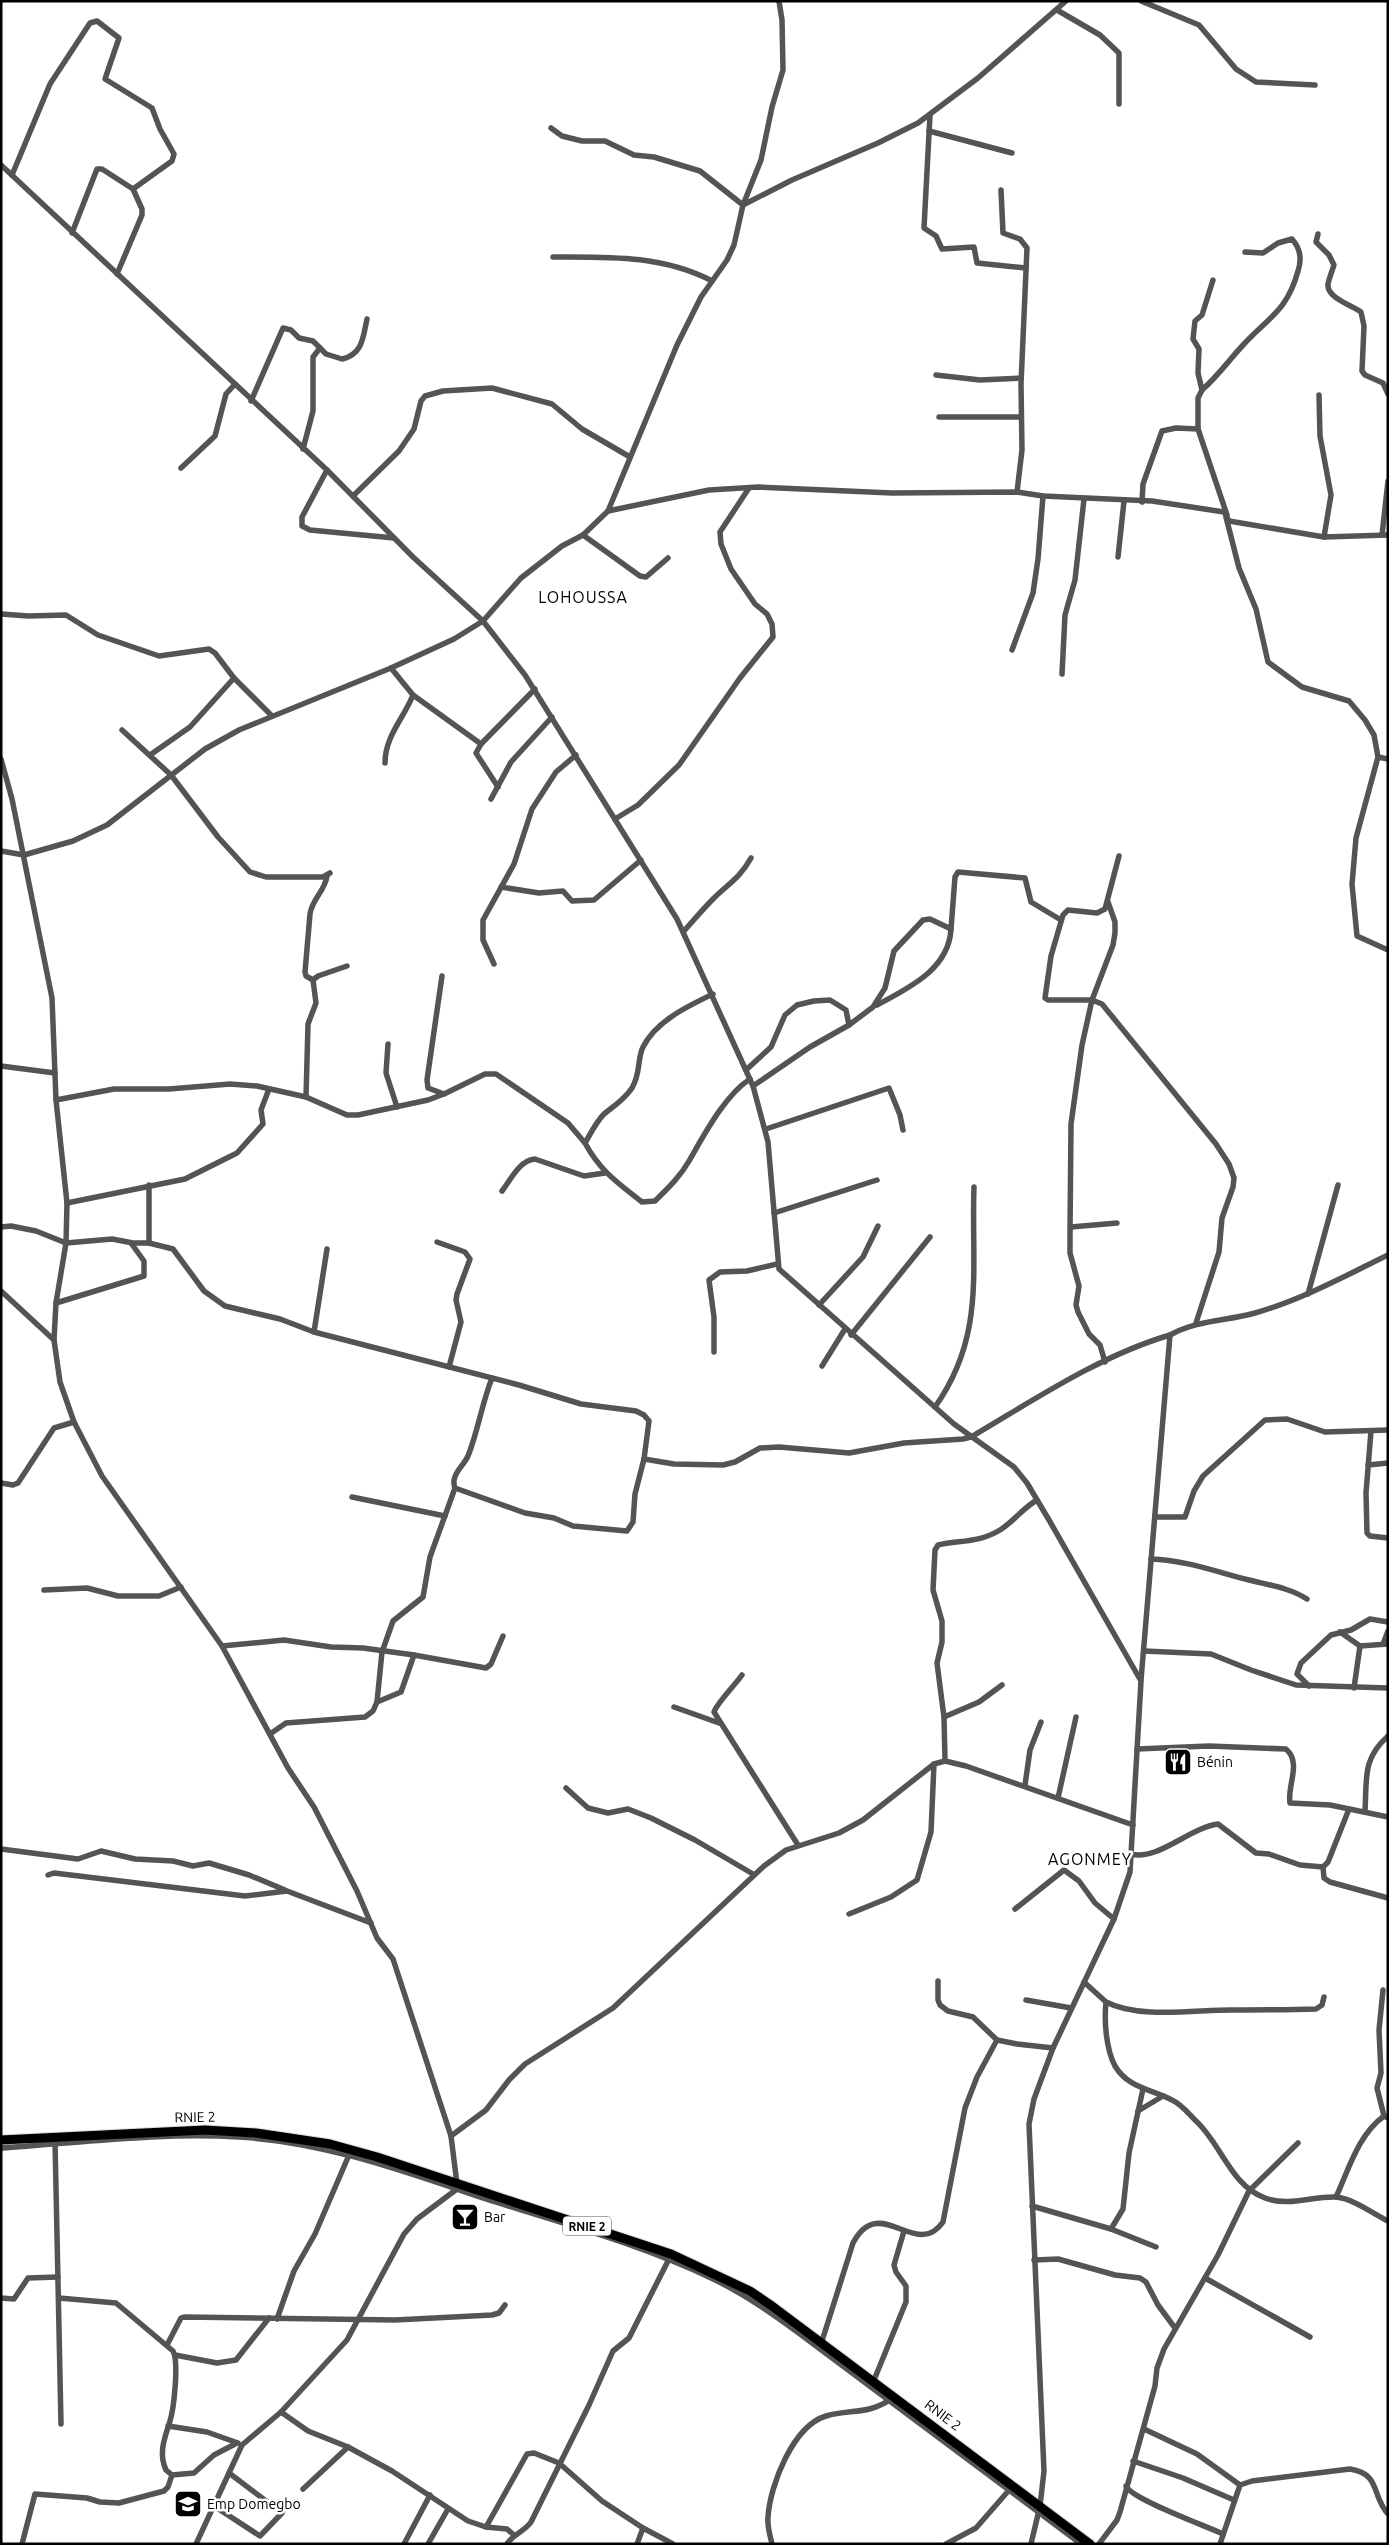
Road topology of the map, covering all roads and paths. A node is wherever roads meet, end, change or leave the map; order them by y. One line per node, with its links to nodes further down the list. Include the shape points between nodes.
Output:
1 (779, 1): 15 (street, via 783,70 762,160)
2 (1066, 1): 4 (street)
3 (1141, 1): 5 (street, via 1198,25 1236,69 1256,82)
4 (1057, 10): 6 (street, via 1100,36 1119,53); 7 (street)
5 (1315, 85)
6 (1119, 104)
7 (930, 115): 9 (street); 15 (street, via 903,131)
8 (551, 128): 15 (street, via 562,136 582,141 605,141 634,155 692,167)
9 (929, 131): 10 (street); 20 (street, via 924,228 936,236 942,248 974,247 978,264)
10 (1012, 153)
11 (1, 165): 12 (street)
12 (12, 175): 13 (street, via 53,79 90,24 97,21 119,38 105,79 152,108 174,154 172,161); 16 (street)
13 (133, 190): 16 (street, via 102,169 97,169); 21 (street, via 142,215)
14 (1001, 190): 20 (street, via 1003,233 1024,243 1027,248)
15 (743, 205): 23 (street, via 734,245)
16 (72, 233): 21 (street)
17 (1318, 234): 30 (street, via 1316,242 1334,265 1328,284 1330,290 1361,312 1364,326 1362,371 1365,376 1384,383)
18 (1245, 252): 29 (street, via 1263,253 1292,239 1299,247 1300,262 1294,284 1288,299 1271,320)
19 (554, 257): 23 (street, via 638,258 683,269)
20 (1026, 268): 27 (street)
21 (117, 274): 28 (street)
22 (1213, 280): 29 (street, via 1202,315 1195,321 1194,339 1199,348 1198,372)
23 (712, 281): 37 (street, via 677,345)
24 (367, 319): 25 (street, via 362,344 356,354 336,359)
25 (320, 348): 32 (street, via 313,341 299,338 283,328); 36 (street, via 313,356 314,411)
26 (936, 375): 27 (street, via 980,380)
27 (1021, 378): 34 (street)
28 (235, 384): 32 (street); 38 (street, via 226,394 215,436)
29 (1202, 390): 35 (street, via 1198,398)
30 (1388, 394)
31 (1319, 395): 53 (street, via 1320,436 1331,495)
32 (251, 400): 36 (street)
33 (939, 417): 34 (street)
34 (1021, 417): 42 (street)
35 (1198, 429): 47 (street, via 1176,428 1162,432 1143,484); 50 (street)
36 (303, 449): 39 (street)
37 (630, 457): 43 (street, via 582,429 552,404 492,388 443,391 424,396 414,428 399,450); 48 (street)
38 (181, 468)
39 (327, 470): 43 (street); 54 (street, via 302,517 302,526 310,530)
40 (1388, 481): 52 (street)
41 (749, 488): 42 (street); 48 (street, via 709,490); 78 (street, via 719,538 731,569 755,604 770,619 773,637 679,765 638,805)
42 (1017, 492): 44 (street)
43 (353, 496): 54 (street)
44 (1043, 496): 45 (street); 59 (street, via 1033,593)
45 (1084, 498): 46 (street); 61 (street, via 1075,580 1065,615)
46 (1124, 501): 47 (street); 55 (street)
47 (1142, 502): 49 (street)
48 (608, 511): 51 (street)
49 (1224, 512): 50 (street); 71 (street, via 1238,568 1256,609 1268,662 1302,688 1349,701 1374,735)
50 (1229, 521): 53 (street)
51 (583, 535): 56 (street, via 640,576 646,577 655,572); 58 (street, via 562,546 521,578)
52 (1385, 535): 53 (street)
53 (1324, 537)
54 (394, 538): 58 (street)
55 (1118, 557)
56 (668, 558)
57 (1, 614): 62 (street, via 66,615 98,635 160,656 209,649)
58 (483, 621): 60 (street, via 454,639); 63 (street)
59 (1012, 650)
60 (391, 668): 64 (street); 65 (street)
61 (1062, 674)
62 (234, 678): 65 (street); 69 (street, via 190,727)
63 (534, 689): 66 (street); 68 (street)
64 (413, 695): 68 (street); 74 (street, via 388,740)
65 (272, 716): 75 (street, via 205,749)
66 (552, 717): 70 (street); 76 (street, via 511,762)
67 (122, 730): 69 (street)
68 (481, 744): 76 (street, via 476,753)
69 (150, 755): 75 (street)
70 (576, 755): 78 (street); 84 (street, via 556,772 532,809 514,864)
71 (1378, 757): 73 (street); 89 (street, via 1356,838 1353,906 1357,936)
72 (1, 759): 80 (street)
73 (1388, 759)
74 (385, 762)
75 (172, 775): 80 (street, via 107,825 73,840); 93 (street, via 218,837 250,872 266,877 328,874 325,887 312,905 310,914 305,972)
76 (498, 787): 77 (street)
77 (491, 800)
78 (615, 819): 83 (street)
79 (1, 851): 80 (street)
80 (24, 855): 101 (street, via 52,998)
81 (1119, 856): 85 (street)
82 (750, 858): 88 (street, via 744,871)
83 (641, 860): 84 (street, via 590,900 572,901 562,891 539,892); 88 (street)
84 (501, 887): 90 (street, via 489,906 482,927 483,940)
85 (1108, 902): 86 (street, via 1101,913 1068,910); 95 (street, via 1115,922 1114,939)
86 (1061, 920): 87 (street, via 1031,902 1025,878 958,872); 95 (street, via 1051,956 1045,998)
87 (951, 929): 96 (street, via 950,944 931,971 910,987); 96 (street, via 930,919 923,920 894,951 885,988)
88 (684, 932): 94 (street)
89 (1388, 950)
90 (494, 964)
91 (348, 966): 93 (street)
92 (442, 976): 104 (street)
93 (314, 980): 107 (street, via 316,1003 308,1024)
94 (713, 994): 100 (street); 113 (street, via 670,1018 651,1035 642,1048 638,1076 633,1086 623,1100 597,1123)
95 (1092, 1000): 125 (street, via 1071,1124); 138 (street, via 1102,1004 1111,1014 1216,1144 1234,1178 1232,1195 1222,1218 1219,1252)
96 (873, 1007): 97 (street)
97 (849, 1025): 100 (street, via 846,1010 830,1000 798,1005 785,1015 771,1046); 103 (street, via 810,1046)
98 (388, 1044): 110 (street, via 386,1073)
99 (1, 1066): 101 (street)
100 (746, 1070): 102 (street)
101 (55, 1072): 108 (street)
102 (750, 1079): 103 (street); 114 (street, via 731,1096 702,1135 677,1179 655,1202 642,1202)
103 (753, 1086): 111 (street)
104 (428, 1088): 106 (street); 109 (street)
105 (269, 1089): 107 (street); 108 (street, via 230,1084 114,1089); 116 (street, via 261,1110 263,1124 242,1150 185,1179)
106 (444, 1094): 109 (street); 113 (street, via 485,1074 496,1074 549,1108 568,1123)
107 (306, 1097): 110 (street, via 347,1115)
108 (56, 1100): 120 (street)
109 (428, 1100): 110 (street)
110 (397, 1107)
111 (766, 1129): 112 (street, via 889,1088); 121 (street)
112 (903, 1130)
113 (585, 1144): 114 (street)
114 (605, 1173): 119 (street, via 584,1176 530,1159 524,1162)
115 (877, 1180): 121 (street)
116 (149, 1185): 120 (street); 130 (street)
117 (1338, 1185): 135 (street)
118 (974, 1187): 149 (street, via 974,1281 970,1330 952,1383)
119 (502, 1191)
120 (67, 1203): 128 (street)
121 (774, 1213): 133 (street)
122 (1118, 1223): 125 (street)
123 (878, 1226): 137 (street, via 863,1257)
124 (1, 1227): 128 (street, via 36,1231)
125 (1071, 1227): 145 (street, via 1070,1253 1079,1286 1076,1305 1089,1334 1100,1345)
126 (930, 1237): 141 (street)
127 (438, 1242): 146 (street, via 465,1252 470,1259 457,1294 461,1322)
128 (66, 1243): 129 (street, via 112,1239); 136 (street)
129 (131, 1243): 130 (street); 136 (street, via 144,1261 144,1276)
130 (150, 1243): 140 (street, via 173,1249 204,1291 225,1306 280,1319)
131 (327, 1249): 140 (street)
132 (1388, 1255): 135 (street)
133 (776, 1264): 137 (street, via 785,1277); 144 (street, via 746,1271 720,1272 708,1280 714,1317)
134 (1, 1291): 143 (street)
135 (1308, 1294): 138 (street, via 1254,1313)
136 (56, 1303): 143 (street)
137 (819, 1305): 139 (street)
138 (1196, 1323): 142 (street)
139 (845, 1329): 141 (street); 147 (street)
140 (314, 1332): 146 (street)
141 (851, 1335): 149 (street)
142 (1170, 1335): 145 (street, via 1146,1342); 162 (street)
143 (54, 1340): 150 (street, via 60,1382)
144 (714, 1352)
145 (1105, 1362): 153 (street)
146 (449, 1366): 148 (street)
147 (822, 1366)
148 (492, 1378): 154 (street, via 581,1404 644,1415 649,1421); 158 (street, via 468,1454 454,1481)
149 (935, 1406): 153 (street)
150 (74, 1422): 157 (street, via 54,1428 18,1483); 165 (street, via 102,1476)
151 (1388, 1430): 152 (street)
152 (1372, 1431): 156 (street); 162 (street, via 1325,1432 1287,1419 1266,1420 1203,1476 1185,1517)
153 (971, 1437): 154 (street, via 849,1453 760,1448 736,1462 723,1465 689,1465); 160 (street, via 1014,1467)
154 (644, 1459): 158 (street, via 637,1481 633,1522 627,1531 574,1526 554,1518 525,1513)
155 (1388, 1463): 156 (street)
156 (1368, 1465): 163 (street, via 1367,1533)
157 (1, 1483)
158 (455, 1488): 161 (street)
159 (352, 1497): 161 (street)
160 (1037, 1500): 179 (street); 186 (street, via 1000,1530 977,1539 938,1545 935,1550 933,1590 942,1621 942,1647 937,1663)
161 (445, 1516): 176 (street, via 430,1557 423,1597 393,1621)
162 (1155, 1517): 164 (street)
163 (1388, 1538)
164 (1151, 1559): 167 (street, via 1194,1565 1290,1590); 175 (street)
165 (181, 1587): 166 (street, via 159,1596 118,1596 87,1588); 173 (street)
166 (44, 1590)
167 (1307, 1599)
168 (1388, 1622): 170 (street, via 1370,1619 1351,1630)
169 (1388, 1631): 172 (street)
170 (1340, 1632): 174 (street); 181 (street, via 1324,1640 1297,1668 1297,1674)
171 (503, 1636): 177 (street, via 491,1664 486,1668)
172 (1385, 1644): 174 (street)
173 (222, 1646): 176 (street, via 284,1640); 190 (street)
174 (1360, 1646): 182 (street)
175 (1144, 1651): 179 (street); 181 (street, via 1211,1654 1296,1685)
176 (382, 1652): 177 (street); 184 (street)
177 (414, 1655): 184 (street, via 401,1692)
178 (742, 1675): 189 (street, via 714,1712)
179 (1141, 1681): 192 (street)
180 (1002, 1686): 186 (street, via 979,1702)
181 (1309, 1686): 182 (street)
182 (1354, 1688): 183 (street)
183 (1388, 1688)
184 (377, 1702): 190 (street, via 365,1717 286,1723)
185 (674, 1707): 189 (street)
186 (944, 1717): 193 (street)
187 (1076, 1717): 197 (street)
188 (1041, 1722): 195 (street, via 1030,1750)
189 (719, 1723): 202 (street)
190 (270, 1734): 213 (street, via 314,1807)
191 (1388, 1736): 199 (street, via 1372,1753 1369,1762)
192 (1137, 1750): 198 (street, via 1209,1746 1286,1748 1294,1763 1290,1803); 201 (street)
193 (945, 1761): 194 (street); 195 (street)
194 (934, 1764): 202 (street, via 863,1820 839,1834); 211 (street, via 931,1832 917,1880 891,1897)
195 (1025, 1785): 197 (street)
196 (566, 1788): 206 (street, via 588,1808 608,1813 628,1809 651,1818)
197 (1058, 1798): 201 (street)
198 (1349, 1809): 199 (street); 205 (street, via 1328,1862)
199 (1364, 1811): 200 (street)
200 (1388, 1817)
201 (1133, 1825): 204 (street)
202 (798, 1845): 206 (street)
203 (1, 1849): 208 (street, via 78,1859 101,1851 192,1866 209,1863)
204 (1131, 1854): 205 (street, via 1144,1856 1201,1827 1218,1824 1256,1854); 212 (street, via 1130,1872)
205 (1323, 1867): 209 (street, via 1324,1878 1330,1882)
206 (754, 1874): 227 (street, via 613,2008 525,2064 486,2110)
207 (48, 1876): 208 (street, via 54,1873 245,1896)
208 (287, 1891): 213 (street)
209 (1388, 1898)
210 (1015, 1909): 212 (street, via 1064,1870 1079,1881 1095,1903)
211 (849, 1914)
212 (1114, 1919): 215 (street)
213 (371, 1923): 227 (street, via 392,1959)
214 (938, 1981): 221 (street, via 940,2005 948,2011 974,2017)
215 (1084, 1982): 219 (street); 220 (street)
216 (1383, 1990): 226 (street, via 1377,2088)
217 (1324, 1997): 219 (street, via 1322,2005 1316,2009 1262,2011 1152,2012 1115,2007)
218 (1026, 2000): 220 (street)
219 (1106, 2002): 223 (street, via 1110,2050 1115,2065 1128,2082)
220 (1072, 2008): 222 (street)
221 (997, 2040): 222 (street); 239 (street, via 965,2108 943,2222 937,2231 924,2235)
222 (1053, 2048): 236 (street, via 1034,2099 1029,2124)
223 (1143, 2089): 224 (street); 225 (street)
224 (1163, 2096): 225 (street); 234 (street, via 1174,2100 1198,2122)
225 (1138, 2111): 238 (street, via 1129,2153 1123,2209)
226 (1386, 2117): 235 (street, via 1370,2128 1362,2140)
227 (451, 2136): 233 (street)
228 (1, 2140): 229 (highway, RNIE 2 / RNIE 2)
229 (55, 2141): 231 (street); 232 (highway, RNIE 2 / RNIE 2, via 222,2130 296,2138); 243 (street)
230 (1298, 2143): 234 (street)
231 (1, 2148)
232 (350, 2153): 233 (highway, RNIE 2 / RNIE 2); 249 (street, via 294,2271)
233 (457, 2187): 241 (highway, RNIE 2 / RNIE 2); 250 (street, via 417,2218 404,2234)
234 (1249, 2191): 235 (street, via 1287,2202); 244 (street)
235 (1336, 2198): 237 (street, via 1359,2205)
236 (1032, 2206): 238 (street); 242 (street)
237 (1388, 2222)
238 (1111, 2229): 240 (street)
239 (904, 2230): 253 (street, via 882,2223 868,2224 859,2231); 256 (street, via 894,2264 906,2286 906,2302)
240 (1156, 2247)
241 (670, 2257): 253 (highway, RNIE 2 / RNIE 2, via 750,2291); 257 (street, via 757,2304); 265 (street, via 629,2338 613,2351)
242 (1034, 2260): 251 (street, via 1058,2260 1140,2278 1146,2282); 276 (street, via 1044,2465)
243 (58, 2277): 245 (street, via 28,2278 14,2299); 246 (street)
244 (1205, 2278): 251 (street); 252 (street)
245 (1, 2298)
246 (59, 2298): 254 (street, via 116,2303); 259 (street)
247 (505, 2305): 250 (street, via 499,2313 492,2314)
248 (269, 2318): 249 (street); 254 (street, via 184,2317); 255 (street, via 236,2360 217,2363)
249 (276, 2319): 250 (street)
250 (359, 2319): 258 (street, via 347,2340)
251 (1175, 2328): 261 (street, via 1157,2368)
252 (1310, 2337)
253 (822, 2341): 256 (highway, RNIE 2 / RNIE 2)
254 (167, 2345): 255 (street)
255 (176, 2355): 260 (street)
256 (874, 2380): 257 (highway, RNIE 2 / RNIE 2)
257 (892, 2398): 270 (highway, RNIE 2 / RNIE 2); 289 (street, via 872,2410 826,2416 803,2430 780,2472 772,2496 768,2520)
258 (281, 2412): 262 (street); 263 (street, via 308,2431)
259 (61, 2424)
260 (168, 2426): 262 (street, via 207,2432); 267 (street, via 162,2450 164,2465)
261 (1144, 2429): 264 (street); 268 (street, via 1197,2454)
262 (240, 2444): 266 (street); 267 (street, via 214,2455 194,2473)
263 (348, 2447): 271 (street); 272 (street)
264 (1133, 2461): 269 (street); 273 (street)
265 (559, 2463): 278 (street, via 534,2453 527,2454); 279 (street, via 602,2501); 281 (street, via 527,2528)
266 (229, 2473): 274 (street); 274 (street, via 282,2513 260,2536)
267 (172, 2475): 282 (street, via 164,2491 119,2503 35,2494)
268 (1240, 2485): 273 (street); 277 (street, via 1350,2469 1371,2478)
269 (1126, 2486): 280 (street, via 1132,2493 1174,2515); 294 (street, via 1117,2520)
270 (1011, 2488): 276 (highway, RNIE 2 / RNIE 2); 290 (street, via 976,2528)
271 (303, 2490)
272 (430, 2495): 275 (street); 284 (street)
273 (1234, 2500): 280 (street)
274 (214, 2506): 283 (street)
275 (448, 2509): 278 (street); 285 (street)
276 (1040, 2510): 291 (street); 292 (street); 293 (highway, RNIE 2 / RNIE 2)
277 (1388, 2514)
278 (486, 2527): 281 (street, via 507,2529)
279 (643, 2528): 287 (street); 288 (street)
280 (1223, 2534): 295 (street)
281 (514, 2535): 286 (street)
282 (22, 2544)
283 (196, 2544)
284 (404, 2544)
285 (428, 2544)
286 (507, 2544)
287 (637, 2544)
288 (673, 2544)
289 (772, 2544)
290 (946, 2544)
291 (1031, 2544)
292 (1081, 2544)
293 (1090, 2544)
294 (1099, 2544)
295 (1220, 2544)

